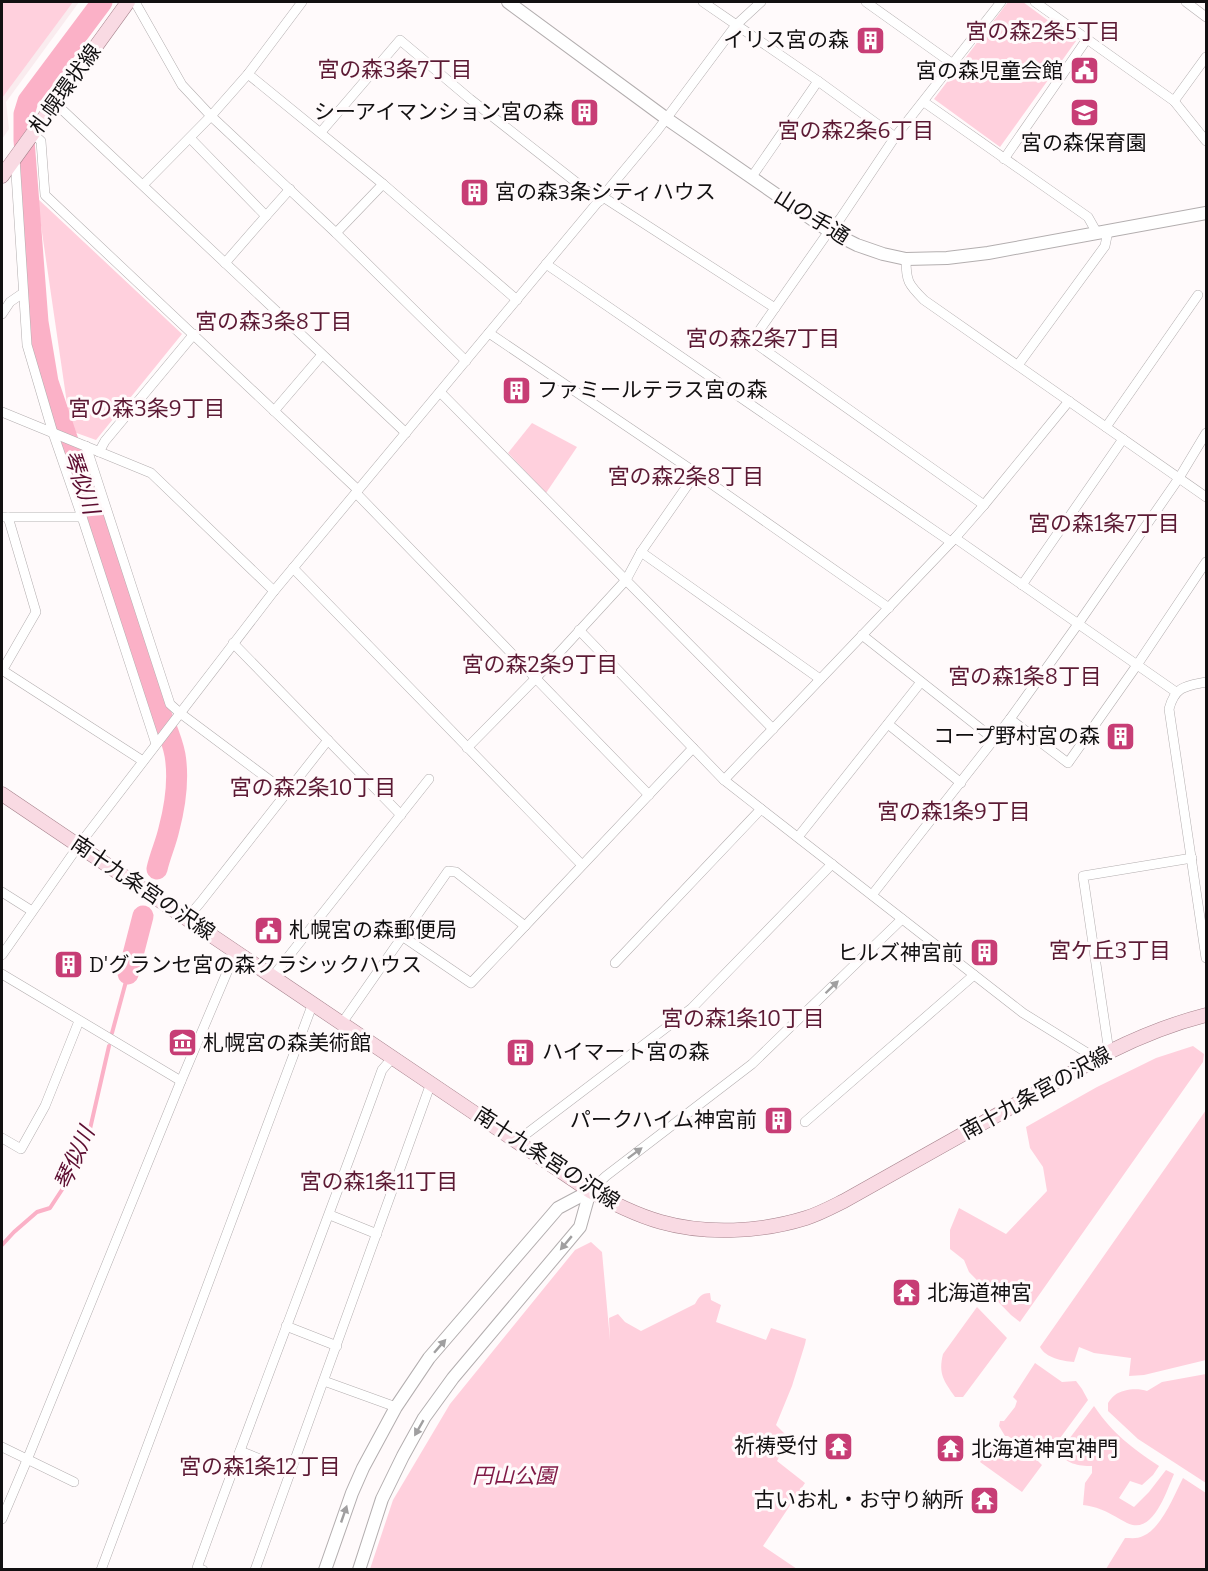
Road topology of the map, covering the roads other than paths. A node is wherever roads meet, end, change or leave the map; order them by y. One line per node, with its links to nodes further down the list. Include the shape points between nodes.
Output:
1 (128, 2): 20 (main road, 札幌環状線)
2 (135, 2): 21 (street, via 182,85)
3 (302, 2): 16 (street)
4 (508, 2): 22 (street, 山の手通)
5 (702, 2): 12 (street)
6 (761, 2): 12 (street)
7 (866, 2): 15 (street)
8 (1001, 2): 15 (street)
9 (1035, 2): 13 (street)
10 (1186, 2): 11 (street)
11 (1206, 16)
12 (736, 25): 17 (street); 22 (street)
13 (1087, 39): 18 (street); 29 (street)
14 (1206, 57): 18 (street)
15 (953, 64): 19 (street)
16 (248, 74): 21 (street); 23 (street)
17 (818, 81): 26 (street); 31 (street)
18 (1174, 101): 27 (street)
19 (924, 102): 26 (street); 29 (street)
20 (55, 103): 24 (main road, 札幌環状線); 33 (street)
21 (211, 116): 25 (street); 34 (street)
22 (667, 119): 31 (street, 山の手通); 35 (street)
23 (321, 132): 32 (street); 35 (street, via 400,40)
24 (32, 134): 28 (main road, 札幌環状線); 50 (street, via 41,141 45,195)
25 (189, 138): 33 (street); 37 (street)
26 (896, 138): 38 (street)
27 (1206, 141)
28 (16, 156): 30 (main road, 札幌環状線); 44 (street)
29 (1005, 159): 39 (street, via 1088,217)
30 (2, 176)
31 (751, 178): 38 (street, 山の手通)
32 (382, 184): 40 (street); 46 (street)
33 (143, 185): 42 (street)
34 (290, 189): 37 (street); 40 (street)
35 (601, 199): 43 (street); 47 (street)
36 (1206, 213): 39 (street, 山の手通)
37 (266, 216): 42 (street)
38 (828, 231): 41 (street, 山の手通, via 857,245); 47 (street)
39 (1102, 232): 41 (street, 山の手通, via 988,253); 53 (street, via 1105,246)
40 (336, 233): 52 (street)
41 (906, 259): 53 (street, via 906,275 924,300)
42 (225, 263): 51 (street)
43 (546, 264): 46 (street); 72 (street)
44 (23, 293): 48 (street); 61 (street, via 27,345)
45 (1198, 295): 58 (street)
46 (517, 300): 49 (street)
47 (775, 308): 69 (street, via 752,341)
48 (2, 314)
49 (489, 333): 52 (street); 65 (street)
50 (194, 334): 56 (street); 64 (street)
51 (321, 356): 56 (street); 60 (street)
52 (466, 362): 54 (street)
53 (1018, 365): 55 (street)
54 (440, 392): 60 (street); 76 (street)
55 (1069, 401): 58 (street); 69 (street)
56 (274, 411): 67 (street)
57 (2, 412): 61 (street)
58 (1106, 427): 62 (street)
59 (1206, 433): 66 (street)
60 (406, 434): 67 (street)
61 (57, 435): 63 (street); 70 (street)
62 (1124, 439): 66 (street); 77 (street)
63 (82, 445): 64 (street); 91 (street, via 170,704)
64 (99, 452): 78 (street, via 151,472)
65 (696, 473): 73 (street); 79 (street)
66 (1179, 478): 68 (street); 80 (street)
67 (357, 491): 75 (street); 86 (street)
68 (1206, 497)
69 (984, 505): 72 (street)
70 (82, 516): 71 (street); 95 (street)
71 (5, 517): 85 (street, via 36,612)
72 (953, 540): 77 (street); 79 (street)
73 (640, 552): 76 (street); 87 (street)
74 (1206, 562): 84 (street)
75 (293, 568): 78 (street); 98 (street)
76 (626, 579): 81 (street); 94 (street)
77 (1022, 585): 80 (street)
78 (274, 591): 83 (street)
79 (889, 608): 82 (street)
80 (1078, 624): 84 (street); 92 (street)
81 (579, 630): 86 (street); 99 (street)
82 (862, 635): 87 (street); 88 (street)
83 (233, 643): 91 (street); 96 (street)
84 (1137, 665): 90 (street); 92 (street, via 1068,763)
85 (2, 671): 100 (street)
86 (535, 679): 98 (street); 106 (street)
87 (820, 679): 94 (street)
88 (921, 682): 93 (street); 97 (street)
89 (1206, 682): 90 (street)
90 (1176, 692): 111 (street, via 1169,709)
91 (180, 713): 95 (street); 104 (street)
92 (1010, 719): 97 (street)
93 (888, 724): 103 (street); 109 (street)
94 (773, 729): 102 (street)
95 (159, 740): 100 (street)
96 (328, 740): 104 (street); 108 (street)
97 (995, 740): 103 (street)
98 (467, 748): 113 (street)
99 (693, 748): 102 (street); 106 (street)
100 (143, 761): 110 (street)
101 (429, 779): 108 (street)
102 (724, 780): 107 (street)
103 (961, 783): 115 (street)
104 (287, 792): 117 (street)
105 (2, 794): 110 (main road, 南十九条宮の沢線)
106 (649, 795): 113 (street)
107 (761, 809): 109 (street); 124 (street)
108 (401, 815): 127 (street)
109 (798, 837): 112 (street)
110 (79, 845): 116 (street); 117 (main road, 南十九条宮の沢線)
111 (1191, 858): 123 (street); 132 (street, via 1083,876)
112 (832, 864): 115 (street); 138 (street, via 692,1008)
113 (582, 865): 119 (street)
114 (2, 892): 116 (street)
115 (872, 895): 118 (street)
116 (32, 911): 122 (street)
117 (187, 918): 121 (main road, 南十九条宮の沢線)
118 (902, 919): 126 (street); 139 (street, one-way to 118, via 752,1064)
119 (525, 926): 120 (street, via 471,983); 120 (street, via 456,872 448,871)
120 (402, 936): 131 (street)
121 (236, 951): 127 (main road, 南十九条宮の沢線); 134 (street)
122 (2, 955)
123 (1206, 958)
124 (615, 963)
125 (2, 974): 130 (street)
126 (974, 975): 132 (street, via 1023,1013); 136 (street)
127 (273, 976): 128 (main road, 南十九条宮の沢線)
128 (313, 1003): 131 (main road, 南十九条宮の沢線); 152 (street)
129 (1206, 1015): 132 (main road, 南十九条宮の沢線, via 1144,1035)
130 (79, 1021): 134 (street); 137 (street, via 45,1106 21,1149)
131 (342, 1023): 133 (main road, 南十九条宮の沢線)
132 (1103, 1055): 139 (main road, 南十九条宮の沢線, via 844,1201 807,1217 760,1227 693,1228 662,1222)
133 (393, 1057): 135 (main road, 南十九条宮の沢線); 140 (street, via 382,1070)
134 (181, 1081): 148 (street)
135 (431, 1083): 138 (main road, 南十九条宮の沢線); 141 (street)
136 (805, 1122)
137 (2, 1138)
138 (517, 1141): 139 (main road, 南十九条宮の沢線)
139 (590, 1191): 145 (street, one-way to 139, via 429,1358 558,1208); 156 (street, one-way to 156, via 580,1227 424,1418 382,1499)
140 (330, 1215): 141 (street); 142 (street)
141 (377, 1234): 143 (street)
142 (286, 1326): 143 (street); 147 (street)
143 (337, 1346): 144 (street)
144 (324, 1381): 145 (street); 149 (street)
145 (396, 1407): 155 (street, one-way to 145, via 352,1493)
146 (2, 1447): 148 (street)
147 (240, 1450): 149 (street); 153 (street, via 197,1568)
148 (27, 1460): 150 (street); 151 (street)
149 (290, 1471): 154 (street)
150 (74, 1482)
151 (2, 1519)
152 (101, 1569)
153 (203, 1569)
154 (255, 1569)
155 (325, 1569)
156 (359, 1569)

